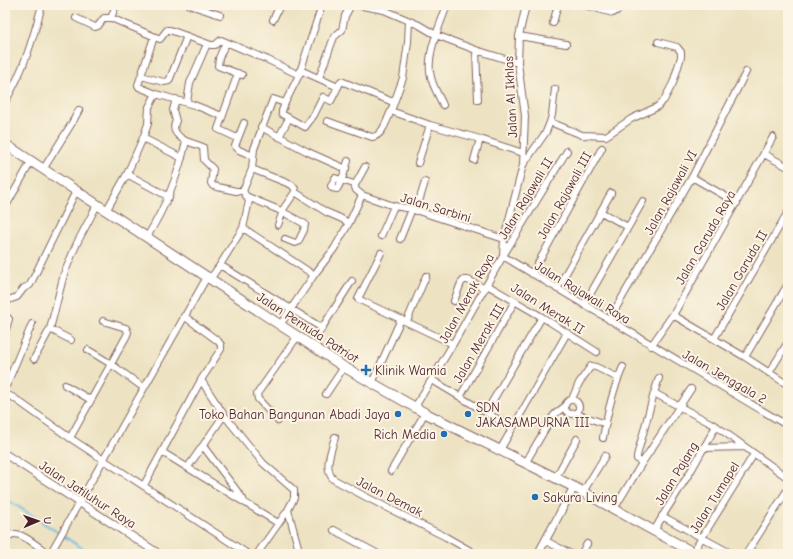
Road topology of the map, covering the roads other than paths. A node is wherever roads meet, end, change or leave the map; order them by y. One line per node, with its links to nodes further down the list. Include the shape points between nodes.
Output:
1 (42, 5): 41 (street, via 22,69)
2 (116, 5): 17 (street)
3 (190, 5): 15 (street)
4 (280, 5): 18 (street)
5 (322, 5): 32 (street)
6 (351, 5): 34 (street, via 342,30 334,37)
7 (357, 5): 14 (street)
8 (447, 5): 22 (street)
9 (526, 5): 23 (street, Jalan Al Ikhlas)
10 (558, 5): 20 (street)
11 (584, 5): 13 (street)
12 (622, 5): 13 (street, via 613,13)
13 (592, 6)
14 (384, 7): 19 (street)
15 (220, 15)
16 (76, 18): 17 (street, via 96,27 104,18)
17 (111, 18): 24 (street)
18 (274, 20)
19 (409, 21): 22 (street); 43 (street, via 404,71 401,86)
20 (553, 23)
21 (187, 36): 24 (street, via 167,30 160,39); 27 (street); 35 (street, via 169,81)
22 (436, 36): 29 (street); 45 (street, via 430,64 431,77)
23 (520, 36): 28 (street); 30 (street, Jalan Al Ikhlas)
24 (154, 37): 33 (street)
25 (226, 42): 27 (street); 32 (street); 48 (street, via 218,66 240,74)
26 (658, 42): 51 (street, via 677,47 681,57 672,84 664,100 657,107 631,119 606,136 582,135)
27 (207, 44): 42 (street, via 190,84)
28 (566, 44)
29 (476, 50): 30 (street); 40 (street)
30 (518, 63): 64 (street, Jalan Al Ikhlas, via 525,116)
31 (746, 72): 79 (street, Jalan Rajawali VI)
32 (299, 73): 34 (street); 44 (street)
33 (141, 76): 35 (street); 38 (street, via 139,87)
34 (319, 78): 36 (street)
35 (160, 81): 38 (street)
36 (338, 87): 43 (street, via 342,82); 49 (street, via 331,101 323,97 305,127)
37 (555, 89): 51 (street)
38 (156, 94): 39 (street); 57 (street, via 148,110 148,124)
39 (176, 99): 42 (street); 60 (street, via 172,110 176,121 173,126 179,137)
40 (478, 100)
41 (5, 102)
42 (186, 102): 48 (street)
43 (393, 102): 47 (street)
44 (285, 103): 49 (street, via 282,113); 54 (street, via 273,99)
45 (443, 105)
46 (79, 110): 75 (street)
47 (390, 111): 50 (street, via 382,130 375,137); 53 (street)
48 (222, 116): 58 (street, via 218,129)
49 (288, 118): 55 (street)
50 (327, 121)
51 (550, 122): 72 (street, via 546,132)
52 (244, 123): 58 (street)
53 (430, 125): 59 (street); 71 (street)
54 (261, 127): 55 (street); 66 (street)
55 (279, 137): 77 (street)
56 (773, 137): 65 (street, Jalan Garuda Raya)
57 (143, 138): 67 (street); 78 (street)
58 (237, 138): 66 (street, via 235,146)
59 (480, 138): 64 (street); 69 (street)
60 (186, 141): 67 (street); 83 (street, via 203,147 204,160 212,168 213,186 236,192)
61 (5, 144): 68 (main road, Jalan Pemuda Patriot)
62 (602, 148): 111 (street, Jalan Rajawali III)
63 (567, 151): 109 (street, Jalan Rajawali II)
64 (523, 152): 72 (street, Jalan Al Ikhlas)
65 (764, 154): 74 (street); 90 (street, Jalan Garuda Raya)
66 (253, 156): 76 (street)
67 (182, 158): 87 (street)
68 (32, 160): 75 (main road, Jalan Pemuda Patriot); 92 (street)
69 (474, 160)
70 (348, 161): 77 (street)
71 (418, 163)
72 (522, 165): 106 (street, Jalan Merak Raya)
73 (365, 167): 81 (street)
74 (788, 167)
75 (44, 168): 82 (main road, Jalan Pemuda Patriot)
76 (252, 169): 83 (street); 84 (street, via 292,185 296,189)
77 (346, 169): 81 (street, via 341,180)
78 (127, 174): 87 (street); 95 (street)
79 (692, 177): 90 (street); 129 (street, Jalan Rajawali VI)
80 (425, 182): 94 (street)
81 (355, 185): 86 (street, via 356,190)
82 (76, 190): 91 (main road, Jalan Pemuda Patriot); 121 (street, via 30,285 17,297)
83 (243, 191): 88 (street)
84 (295, 192): 96 (street); 99 (street)
85 (612, 193): 97 (street)
86 (362, 195): 93 (street, Jalan Sarbini); 99 (street)
87 (169, 197): 104 (street)
88 (248, 197): 96 (street); 102 (street, via 250,201)
89 (643, 200): 101 (street)
90 (737, 203): 125 (street, Jalan Garuda Raya)
91 (97, 205): 95 (main road, Jalan Pemuda Patriot); 134 (street, via 64,274)
92 (6, 206)
93 (394, 206): 94 (street, Jalan Sarbini); 103 (street)
94 (414, 210): 106 (street, Jalan Sarbini); 107 (street)
95 (106, 211): 104 (main road, Jalan Pemuda Patriot)
96 (283, 212): 100 (street); 105 (street, via 305,224 298,242)
97 (601, 212): 101 (street); 118 (street)
98 (788, 212): 139 (street, Jalan Garuda II)
99 (349, 223): 112 (street, via 334,249)
100 (278, 225)
101 (628, 227): 122 (street)
102 (243, 228): 110 (street); 112 (street)
103 (381, 236)
104 (148, 237): 113 (main road, Jalan Pemuda Patriot)
105 (285, 238)
106 (504, 239): 109 (street, Jalan Merak Raya)
107 (400, 240)
108 (381, 253): 128 (street, via 358,299)
109 (503, 256): 111 (street, Jalan Rajawali Raya); 117 (street, Jalan Merak Raya)
110 (220, 265): 113 (street, via 213,275); 123 (street)
111 (532, 274): 118 (street, Jalan Rajawali Raya)
112 (314, 275): 123 (street)
113 (207, 276): 126 (street); 132 (main road, Jalan Pemuda Patriot)
114 (426, 276): 128 (street)
115 (352, 281): 133 (street)
116 (788, 284): 146 (street)
117 (486, 287): 119 (street, Jalan Merak II, via 464,280); 120 (street, Jalan Merak II); 142 (street, Jalan Merak Raya)
118 (557, 289): 122 (street, Jalan Rajawali Raya)
119 (454, 301)
120 (515, 301): 127 (street, Jalan Merak II); 165 (street, Jalan Merak III)
121 (5, 303)
122 (584, 305): 129 (street, Jalan Rajawali Raya)
123 (292, 308): 132 (street); 133 (street)
124 (5, 314): 135 (street, via 9,319)
125 (673, 315): 139 (street); 143 (street, Jalan Garuda Raya)
126 (184, 316): 154 (street, via 221,345); 160 (street)
127 (542, 317): 136 (street, Jalan Merak II); 171 (street)
128 (404, 320): 142 (street); 156 (street)
129 (609, 320): 143 (street, Jalan Rajawali Raya)
130 (103, 321): 148 (street, via 126,328 128,332)
131 (32, 324): 159 (street)
132 (280, 325): 138 (main road, Jalan Pemuda Patriot)
133 (322, 328): 137 (street)
134 (50, 329): 140 (street); 147 (street)
135 (5, 332)
136 (567, 333): 145 (street, Jalan Merak II); 179 (street)
137 (318, 334)
138 (297, 337): 149 (main road, Jalan Pemuda Patriot); 175 (street, via 257,394 258,399)
139 (714, 339): 146 (street)
140 (71, 340)
141 (788, 342): 151 (street)
142 (453, 344): 155 (street, Jalan Merak Raya)
143 (651, 346): 178 (street, Jalan Jenggala 2)
144 (88, 350): 148 (street)
145 (597, 352)
146 (745, 357): 151 (street)
147 (34, 359)
148 (111, 364): 160 (street); 167 (street)
149 (344, 367): 156 (main road, Jalan Pemuda Patriot); 163 (street)
150 (623, 367): 152 (street)
151 (769, 373): 158 (street)
152 (618, 378): 166 (street, via 592,366 579,383); 176 (street)
153 (659, 378): 162 (street)
154 (201, 380): 174 (street); 188 (street)
155 (432, 380): 165 (street); 168 (street, Jalan Merak Raya)
156 (372, 383): 168 (main road, Jalan Pemuda Patriot)
157 (65, 385): 167 (street)
158 (788, 385)
159 (5, 386)
160 (144, 388): 192 (street)
161 (691, 389): 170 (street)
162 (654, 393): 170 (street); 194 (street, via 636,458)
163 (326, 394)
164 (5, 397): 181 (street, via 14,398)
165 (460, 397): 171 (street)
166 (572, 399): 169 (street, via 567,401); 173 (street, via 579,406)
167 (91, 400): 181 (street)
168 (416, 407): 172 (main road, Jalan Pemuda Patriot)
169 (564, 407): 173 (street, via 569,413); 193 (street, via 551,419)
170 (680, 408): 177 (street); 194 (street)
171 (486, 412): 179 (street)
172 (425, 413): 187 (main road, Jalan Pemuda Patriot); 196 (street)
173 (574, 413): 176 (street)
174 (224, 415): 184 (street); 206 (street, via 263,463 294,490 294,498)
175 (278, 421)
176 (606, 424): 182 (street)
177 (716, 426): 185 (street); 186 (street, Jalan Pajang)
178 (788, 426)
179 (512, 428): 187 (street)
180 (335, 437): 222 (street, Jalan Demak, via 328,467 333,479)
181 (70, 438): 192 (street)
182 (603, 438)
183 (577, 439): 197 (street)
184 (203, 446): 195 (street); 203 (street)
185 (744, 447): 186 (street); 190 (street)
186 (704, 448): 207 (street, Jalan Pajang)
187 (500, 450): 193 (main road, Jalan Pemuda Patriot)
188 (162, 452): 195 (street); 199 (street)
189 (5, 454): 204 (street, Jalan Jatiluhur Raya)
190 (754, 454): 198 (street); 211 (street, Jalan Tumapel)
191 (605, 456): 202 (street)
192 (103, 460): 199 (street); 204 (street)
193 (526, 462): 197 (main road, Jalan Pemuda Patriot)
194 (642, 463): 205 (street)
195 (188, 467): 203 (street)
196 (391, 471)
197 (556, 477): 200 (main road, Jalan Pemuda Patriot)
198 (788, 478)
199 (144, 485): 218 (street)
200 (574, 487): 202 (main road, Jalan Pemuda Patriot); 213 (street)
201 (788, 489): 227 (street)
202 (583, 492): 205 (main road, Jalan Pemuda Patriot)
203 (245, 502): 208 (street)
204 (79, 503): 216 (street); 217 (street, Jalan Jatiluhur Raya)
205 (614, 509): 210 (main road, Jalan Pemuda Patriot)
206 (288, 510): 208 (street); 220 (street)
207 (662, 516): 210 (street, Jalan Pajang); 211 (street)
208 (278, 523): 219 (street)
209 (334, 530): 221 (street)
210 (654, 531): 215 (main road, Jalan Pemuda Patriot)
211 (702, 537): 215 (street, Jalan Tumapel); 226 (street)
212 (5, 541): 216 (street, via 10,535 23,536)
213 (546, 541): 223 (street); 224 (street)
214 (587, 544): 225 (street)
215 (695, 553)
216 (49, 554)
217 (159, 554)
218 (248, 554)
219 (257, 554)
220 (300, 554)
221 (378, 554)
222 (476, 554)
223 (538, 554)
224 (571, 554)
225 (581, 554)
226 (732, 554)
227 (746, 554)

